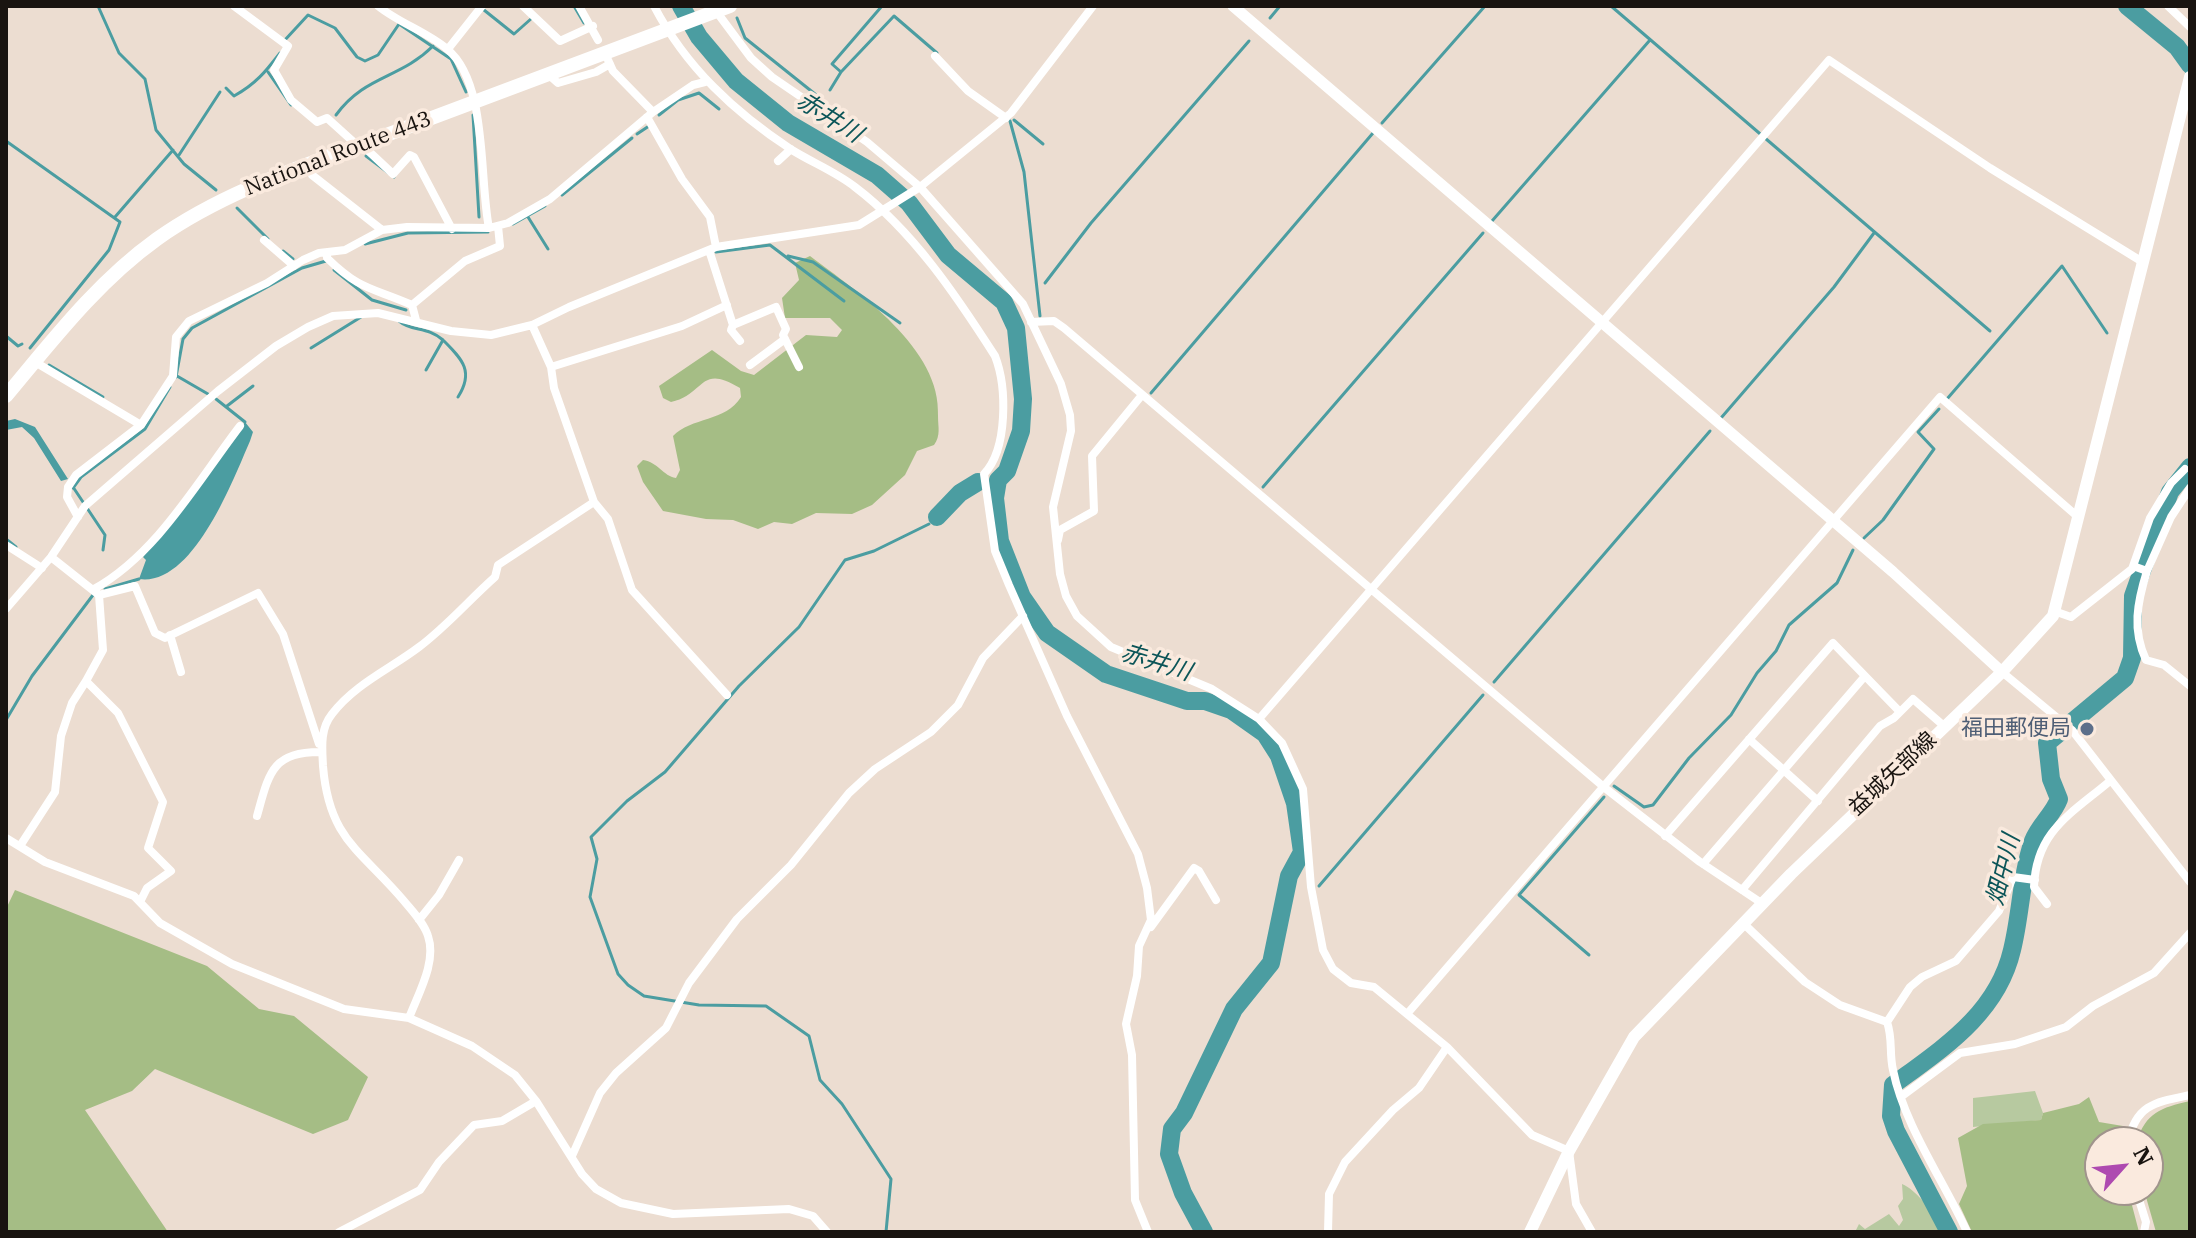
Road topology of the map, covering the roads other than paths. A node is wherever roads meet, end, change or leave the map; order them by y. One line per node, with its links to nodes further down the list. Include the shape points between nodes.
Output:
1 (234, 6): 24 (street, via 288,46 274,70 291,100 317,122 327,118)
2 (378, 6): 15 (street)
3 (482, 6): 15 (street)
4 (523, 6): 11 (street, via 560,41)
5 (579, 6): 11 (street)
6 (654, 6): 13 (street)
7 (1093, 6): 22 (street)
8 (1233, 6): 42 (street)
9 (2168, 6): 12 (street)
10 (723, 9): 13 (highway, National Route 443); 28 (street, via 751,58 867,142)
11 (593, 26): 14 (street)
12 (2190, 27)
13 (667, 30): 17 (highway, National Route 443); 19 (street)
14 (598, 40)
15 (448, 49): 20 (street)
16 (935, 56): 22 (street, via 968,91)
17 (549, 75): 20 (highway, National Route 443); 21 (street, via 566,83 609,62)
18 (2190, 77): 23 (main road, 益城矢部線)
19 (705, 82): 21 (street); 25 (street)
20 (474, 102): 24 (highway, National Route 443); 30 (street, via 484,154 482,193)
21 (650, 115): 30 (street, via 550,199); 34 (street, via 682,179 710,217)
22 (1006, 118): 28 (street)
23 (2185, 123): 36 (main road, 益城矢部線)
24 (360, 145): 27 (highway, National Route 443); 31 (street, via 393,174 410,155 414,157)
25 (791, 149): 26 (street); 29 (street)
26 (778, 161)
27 (308, 165): 32 (street, via 312,175); 47 (highway, National Route 443, via 218,202 156,239 86,302)
28 (918, 188): 29 (street); 41 (street, via 1023,304)
29 (886, 209): 34 (street, via 844,229); 71 (street, via 979,330 1000,368 1000,447 984,474 995,551)
30 (494, 227): 31 (street); 38 (street, via 500,246 465,261)
31 (452, 229): 32 (street)
32 (382, 230): 35 (street, via 345,250)
33 (264, 240): 37 (street)
34 (712, 249): 39 (street); 43 (street)
35 (327, 253): 37 (street); 38 (street, via 358,285)
36 (2141, 261): 42 (street, via 1978,161 1829,60); 59 (main road, 益城矢部線)
37 (294, 266): 53 (street, via 189,321 176,337 173,376)
38 (412, 305): 40 (street)
39 (727, 305): 44 (street); 49 (street, via 682,326)
40 (416, 320): 43 (street, via 491,335); 58 (street, via 365,313 333,316 308,327 218,391)
41 (1031, 322): 51 (street, via 1054,321); 62 (street, via 1070,415 1053,507)
42 (1604, 323): 60 (street); 67 (street)
43 (532, 325): 49 (street)
44 (733, 325): 45 (street, via 776,307); 46 (street)
45 (785, 339): 48 (street); 50 (street)
46 (740, 341)
47 (35, 362): 52 (highway, National Route 443); 53 (street)
48 (750, 365)
49 (551, 367): 57 (street)
50 (799, 367)
51 (1142, 395): 62 (street, via 1092,456 1094,511 1060,530); 67 (street)
52 (6, 396)
53 (141, 425): 58 (street, via 76,475 67,497)
54 (240, 426): 68 (street, via 142,554)
55 (2185, 469): 64 (street, via 2150,518)
56 (2190, 488): 66 (street)
57 (594, 502): 78 (street, via 608,519 632,590); 83 (street, via 498,565 495,577 419,647 352,692 327,723)
58 (78, 517): 63 (street)
59 (2078, 517): 60 (street, via 1940,397); 70 (main road, 益城矢部線)
60 (1835, 522): 74 (street); 86 (street)
61 (6, 545): 65 (street)
62 (1056, 547): 80 (street, via 1066,596 1101,640 1212,689)
63 (51, 557): 65 (street); 68 (street)
64 (2134, 566): 66 (street); 70 (street, via 2071,617)
65 (42, 568): 69 (street)
66 (2146, 571): 77 (street, via 2136,618 2140,647 2146,660 2164,665)
67 (1373, 591): 80 (street); 86 (street)
68 (96, 592): 72 (street, via 135,586 155,633); 76 (street, via 103,650)
69 (6, 609)
70 (2054, 611): 74 (main road, 益城矢部線, via 2042,632)
71 (1023, 616): 104 (street, via 1138,854 1151,920); 114 (street, via 983,658 958,705 931,732 875,769 737,919 680,997 657,1039 600,1093)
72 (170, 635): 73 (street); 83 (street, via 258,593 283,634)
73 (181, 672)
74 (2002, 672): 81 (main road, 益城矢部線); 85 (street, via 2059,716)
75 (1865, 676): 79 (street); 82 (street, via 1833,643); 84 (street)
76 (86, 681): 91 (street, via 61,736 55,792); 98 (street, via 118,713 163,802 148,848 171,871 147,888)
77 (2190, 686)
78 (727, 695)
79 (1900, 712): 81 (street, via 1913,699); 87 (street, via 1859,747)
80 (1259, 719): 105 (street, via 1282,743 1303,789 1311,887 1323,950 1333,969 1351,983 1374,987)
81 (1944, 726): 99 (main road, 益城矢部線)
82 (1749, 739): 84 (street); 89 (street)
83 (322, 752): 88 (street, via 298,751 278,763 267,778); 101 (street, via 334,822 354,852)
84 (1784, 770): 87 (street); 93 (street)
85 (2110, 781): 94 (street, via 2048,833); 95 (street)
86 (1605, 788): 89 (street); 105 (street)
87 (1818, 801): 96 (street)
88 (257, 816)
89 (1665, 836): 93 (street)
90 (6, 838): 91 (street)
91 (20, 846): 98 (street)
92 (459, 860): 101 (street)
93 (1703, 864): 96 (street)
94 (2033, 880): 100 (street); 107 (street, via 2020,876 2009,882 1999,911 1956,961 1910,987)
95 (2190, 882)
96 (1742, 890): 99 (street)
97 (1216, 900): 104 (street, via 1194,868)
98 (140, 902): 106 (street, via 160,923 232,964 344,1009)
99 (1763, 904): 102 (main road, 益城矢部線)
100 (2047, 904)
101 (419, 920): 106 (street, via 430,952)
102 (1744, 924): 107 (street, via 1805,982 1840,1005); 113 (main road, 益城矢部線, via 1634,1037)
103 (2190, 933): 109 (street, via 2154,973 2066,1027 2015,1044 1960,1053)
104 (1146, 934): 118 (street, via 1139,946 1126,1024 1132,1055 1135,1200)
105 (1407, 1014): 108 (street)
106 (409, 1018): 111 (street, via 450,1034 502,1065)
107 (1887, 1022): 109 (street)
108 (1447, 1047): 113 (street, via 1532,1135); 119 (street, via 1419,1088 1345,1162 1329,1194)
109 (1902, 1094): 122 (street)
110 (2190, 1095): 112 (street, via 2150,1106 2136,1116)
111 (536, 1101): 114 (street); 116 (street, via 502,1121 474,1125 420,1190)
112 (2133, 1126)
113 (1569, 1151): 120 (main road, 益城矢部線); 121 (street, via 1576,1204)
114 (572, 1156): 117 (street, via 596,1189 621,1203 673,1214 789,1209 813,1216)
115 (2141, 1206): 123 (street)
116 (339, 1232)
117 (827, 1232)
118 (1148, 1232)
119 (1328, 1232)
120 (1530, 1232)
121 (1592, 1232)
122 (1967, 1232)
123 (2144, 1232)

